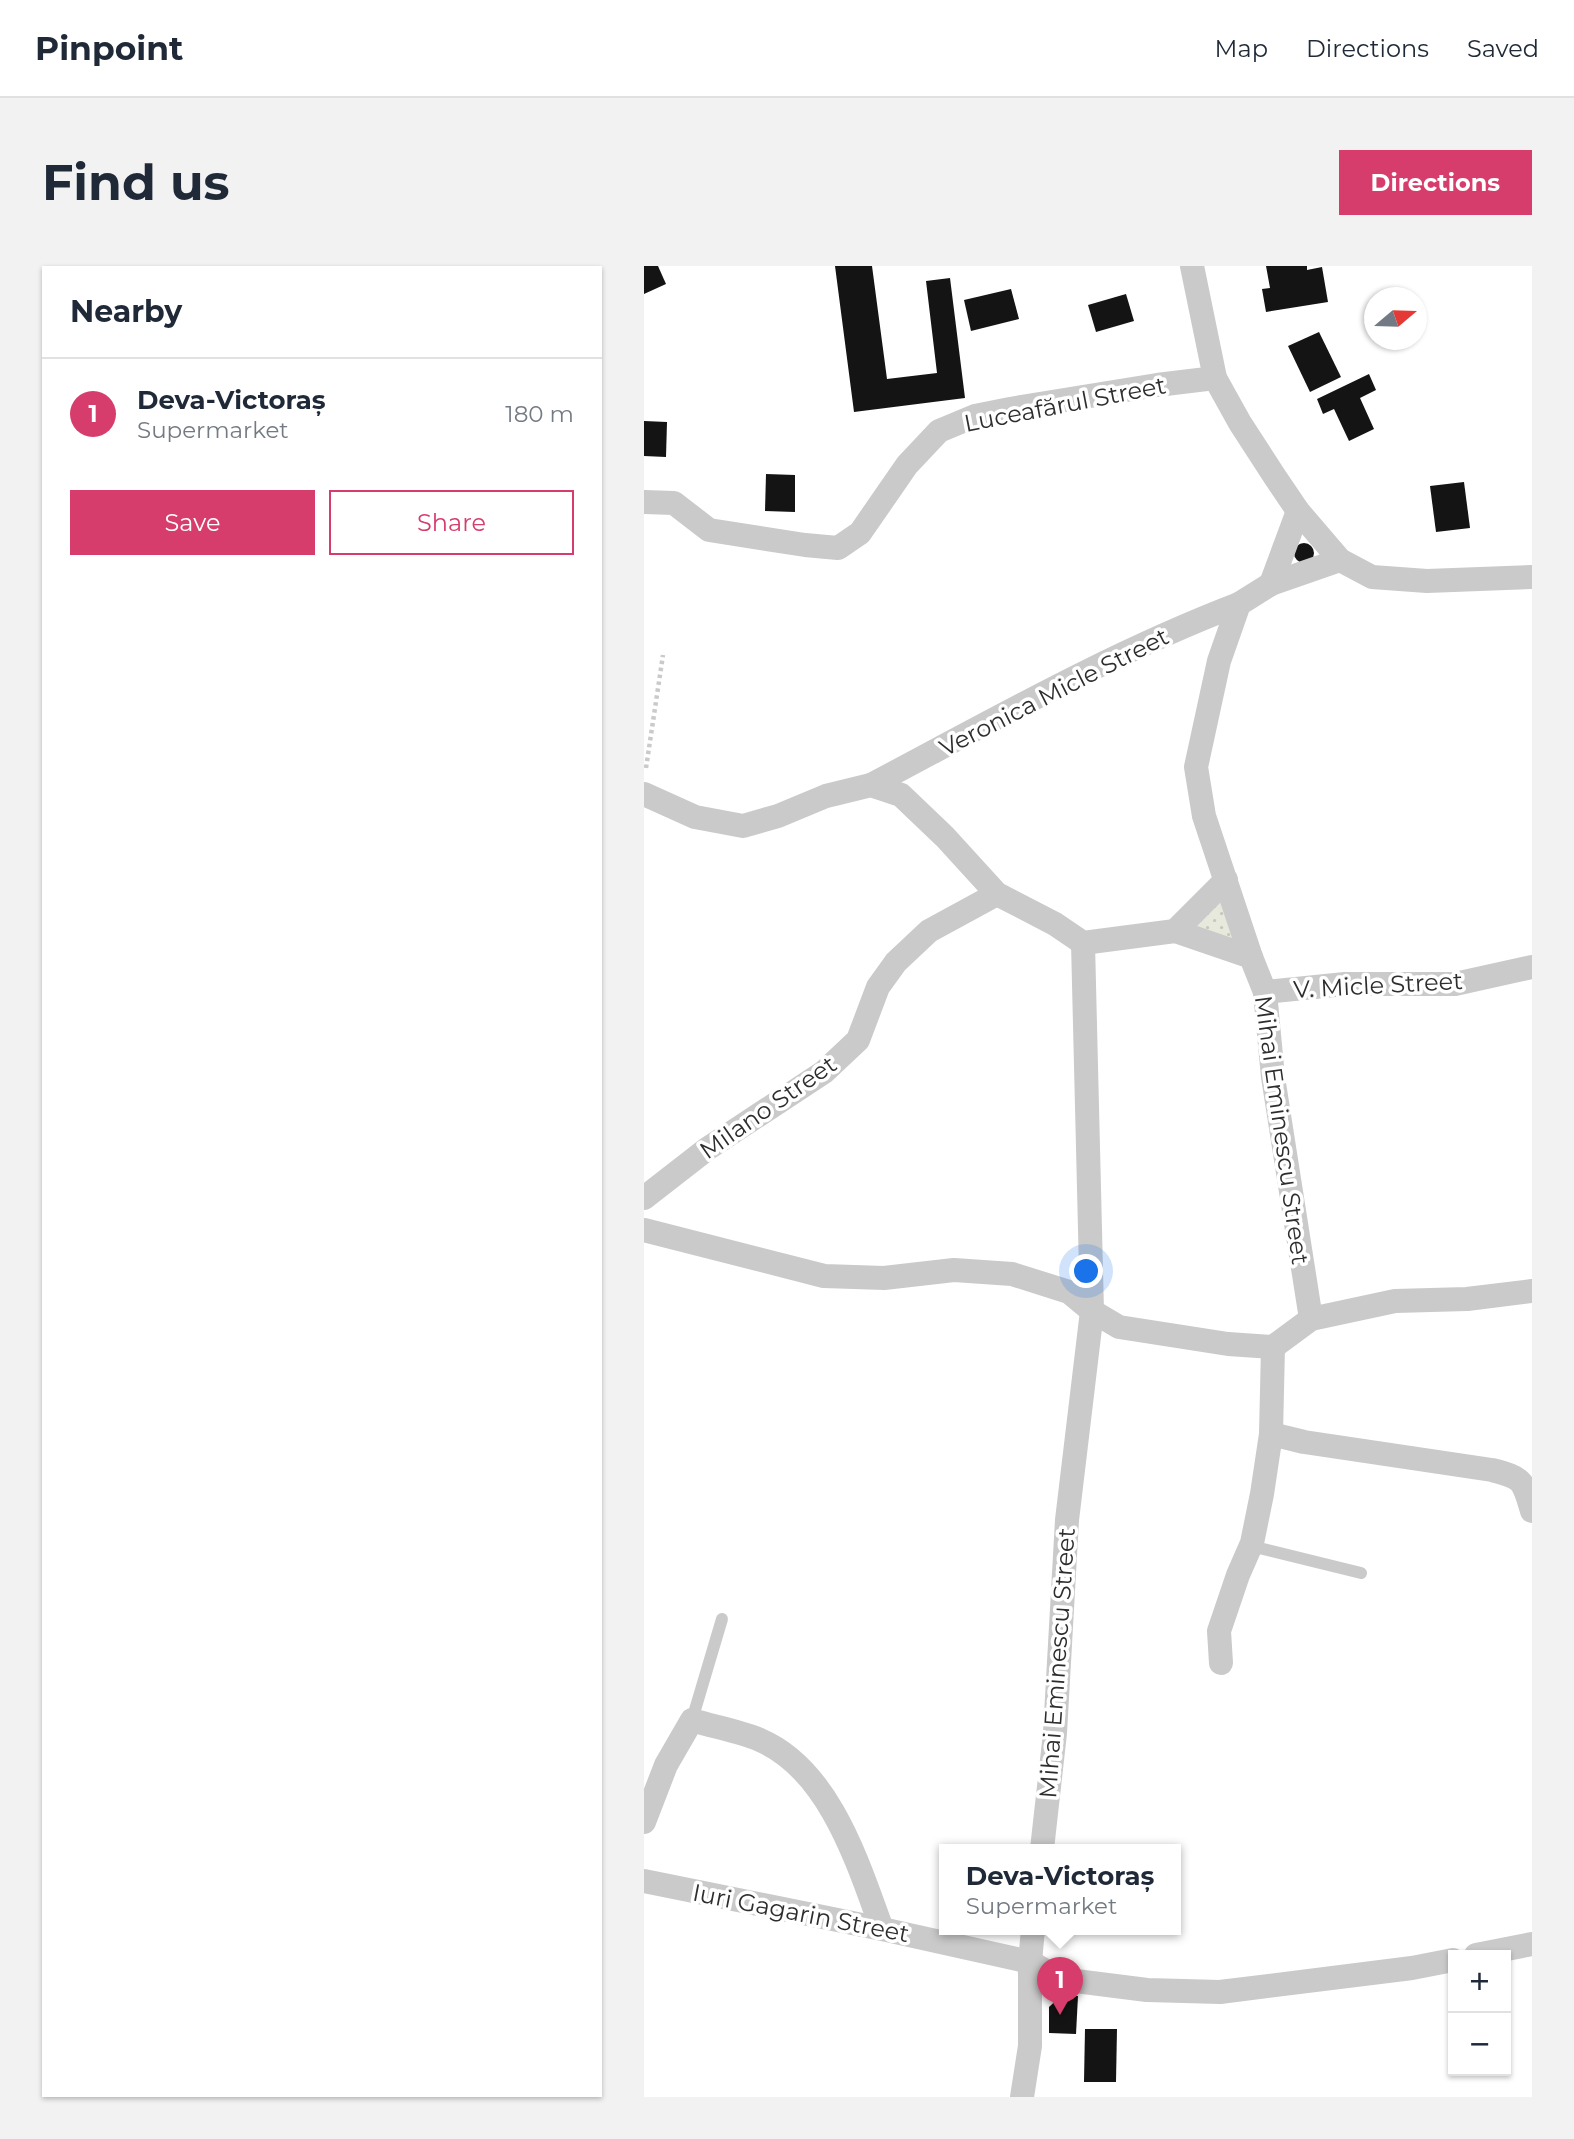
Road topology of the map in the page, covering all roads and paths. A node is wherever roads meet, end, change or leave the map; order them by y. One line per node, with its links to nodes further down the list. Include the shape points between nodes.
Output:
1 (1192, 266): 2 (street)
2 (1215, 378): 3 (street, Luceafărul Street, via 975,416 939,431 907,465 860,533 838,548 709,530 674,503); 4 (street)
3 (644, 502)
4 (1298, 511): 5 (street); 7 (street)
5 (1340, 560): 6 (street, via 1372,576 1413,580); 7 (street)
6 (1532, 577)
7 (1271, 584): 8 (street)
8 (1239, 604): 11 (street, Veronica Micle Street, via 1096,666); 12 (street, Mihai Eminescu Street, via 1219,661 1196,767 1204,816)
9 (663, 655): 10 (path)
10 (645, 784): 11 (street, Veronica Micle Street, via 695,817 743,826)
11 (871, 785): 13 (street, via 901,795)
12 (1226, 880): 14 (street); 16 (street, Mihai Eminescu Street)
13 (997, 894): 15 (street); 19 (street, Milano Street, via 929,931 896,961 878,987 858,1040 824,1072 707,1149)
14 (1175, 931): 15 (street); 16 (street)
15 (1083, 943): 22 (street)
16 (1251, 957): 18 (street, Mihai Eminescu Street)
17 (1532, 967): 18 (street, V. Micle Street, via 1455,985 1345,984)
18 (1265, 992): 23 (street, Mihai Eminescu Street, via 1273,1077)
19 (644, 1198)
20 (644, 1230): 22 (street, via 824,1276 884,1278 954,1270 1012,1274 1069,1292)
21 (1532, 1292): 23 (street, via 1395,1301)
22 (1092, 1311): 24 (street, via 1119,1327); 33 (street, Mihai Eminescu Street, via 1067,1520 1055,1732)
23 (1311, 1320): 24 (street)
24 (1273, 1347): 25 (street)
25 (1270, 1434): 26 (street, via 1515,1475 1525,1486); 27 (street)
26 (1532, 1511)
27 (1251, 1546): 28 (lane); 30 (street, via 1219,1631)
28 (1361, 1573)
29 (722, 1619): 31 (lane)
30 (1221, 1663)
31 (692, 1720): 32 (street, via 666,1765); 35 (street, via 761,1740 798,1764 819,1790 855,1854)
32 (644, 1822)
33 (1043, 1844)
34 (644, 1881): 35 (street, Iuri Gagarin Street)
35 (882, 1929): 40 (street, Iuri Gagarin Street)
36 (1032, 1935): 40 (street)
37 (1532, 1944): 38 (street)
38 (1501, 1950)
39 (1448, 1961): 40 (street, Iuri Gagarin Street, via 1220,1992 1147,1990 1060,1979)
40 (1030, 1962): 41 (street, via 1030,2046)
41 (1022, 2097)

